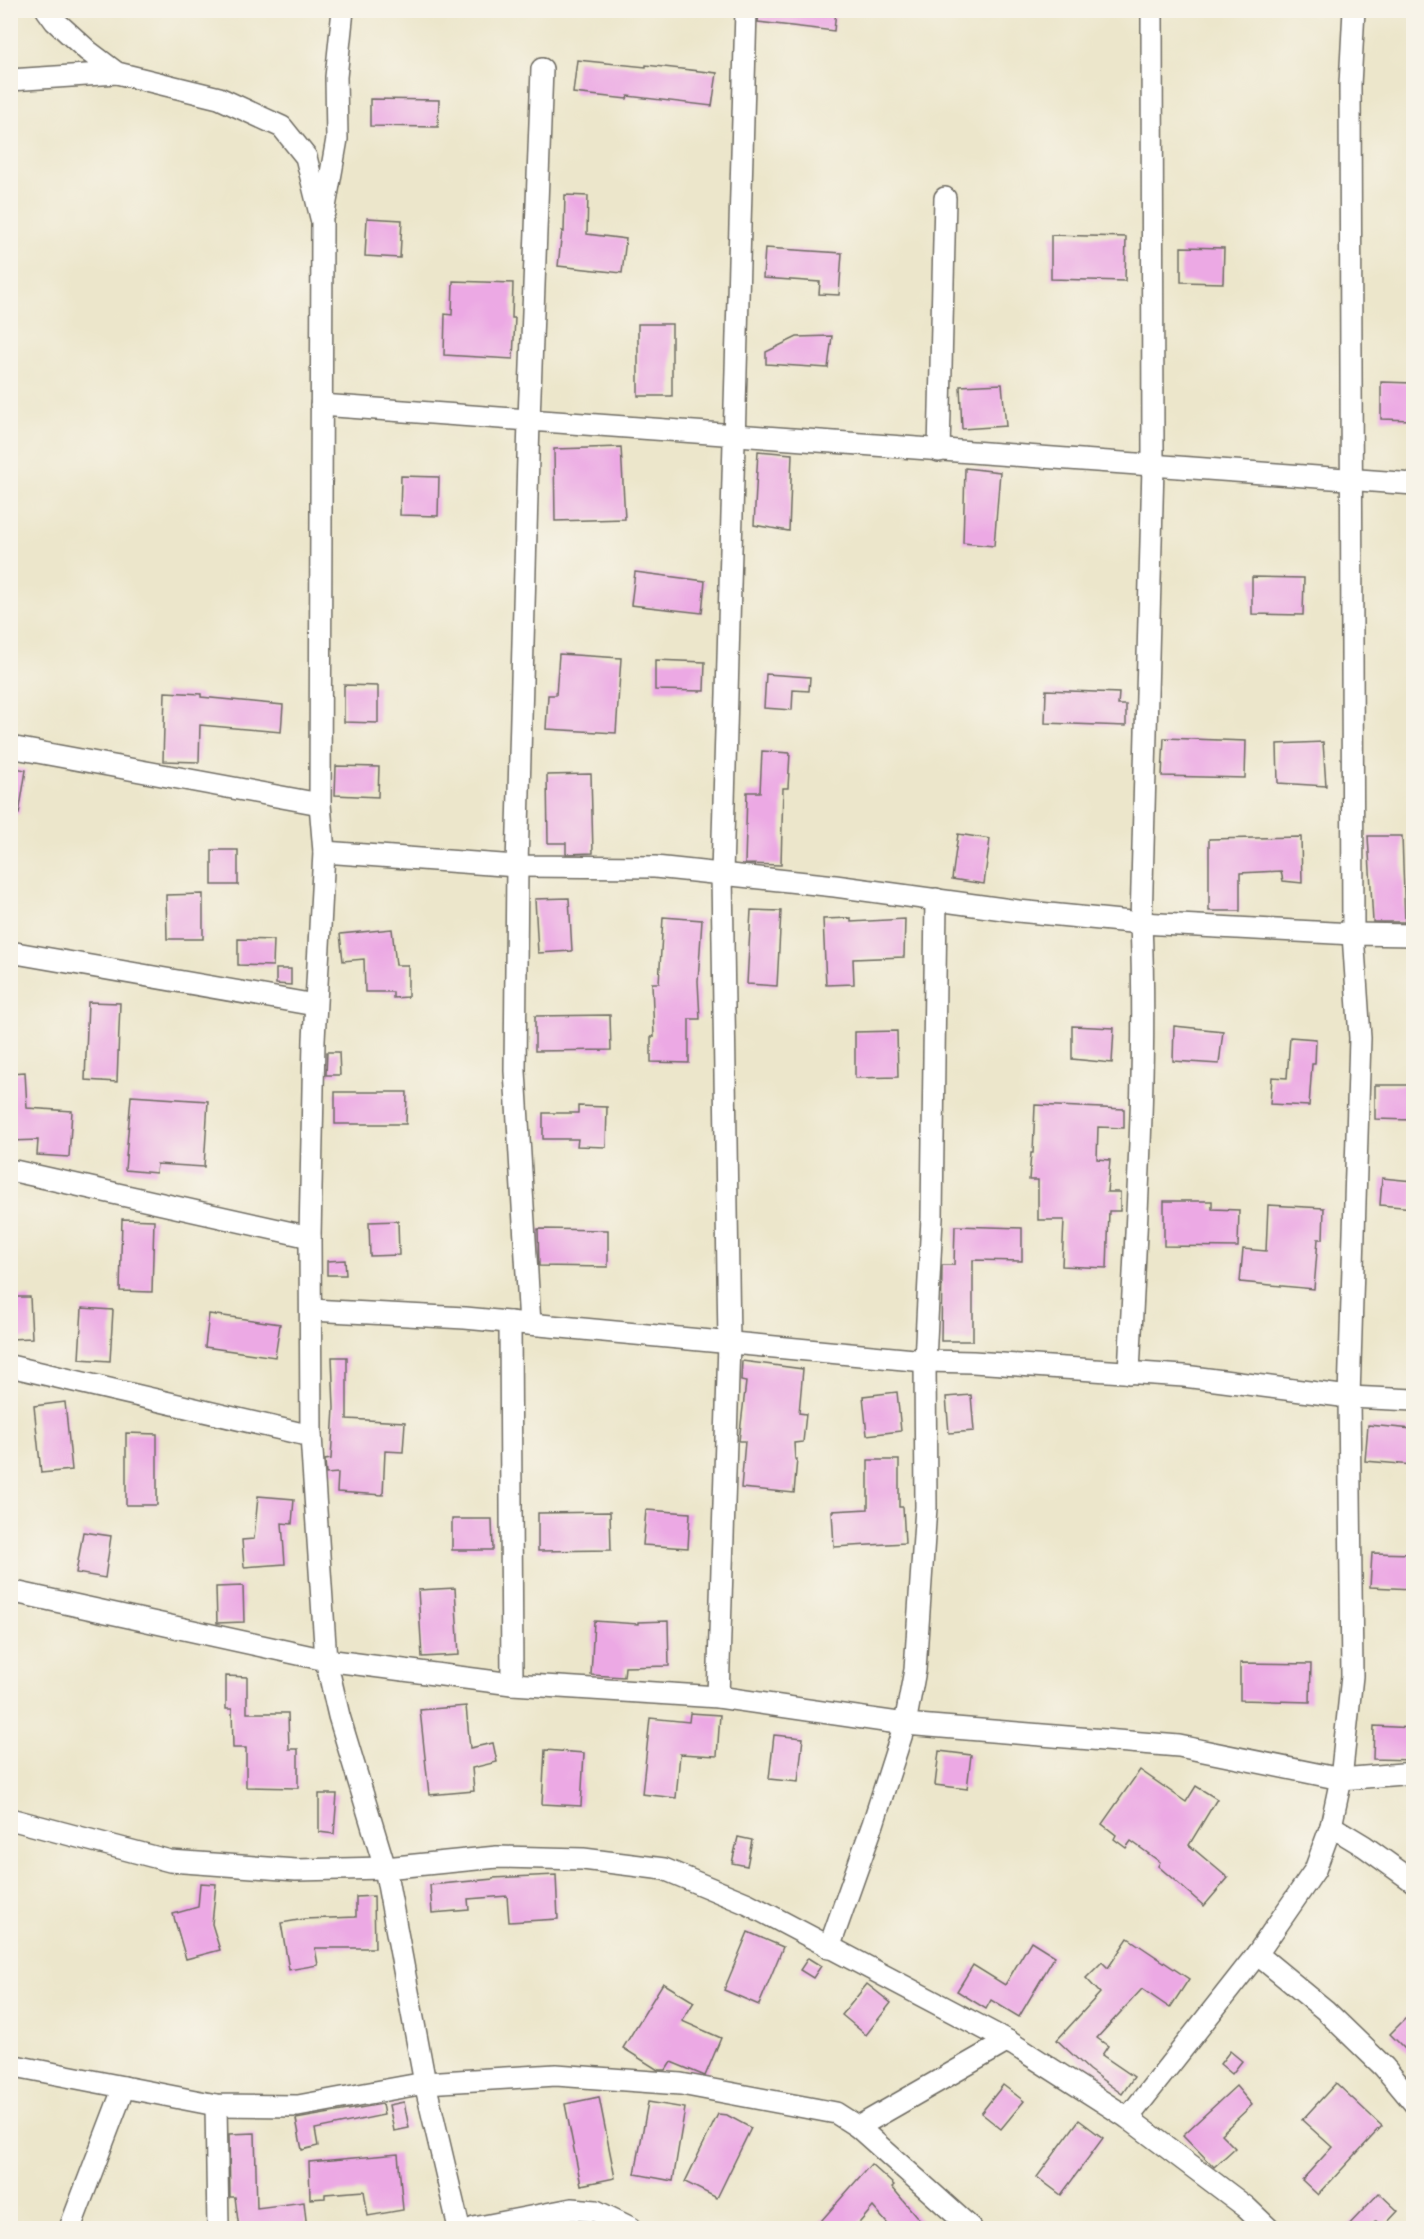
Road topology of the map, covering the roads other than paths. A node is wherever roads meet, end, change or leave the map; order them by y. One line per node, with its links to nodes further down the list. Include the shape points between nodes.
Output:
1 (47, 10): 7 (street, via 88,51)
2 (343, 10): 10 (street, via 336,77 337,140)
3 (746, 10): 13 (street)
4 (1152, 10): 15 (street)
5 (1354, 10): 16 (street, via 1350,85)
6 (542, 69): 12 (street)
7 (117, 73): 8 (street); 10 (street, via 219,98 282,128 306,157)
8 (10, 80)
9 (945, 198): 14 (street)
10 (322, 222): 11 (street)
11 (321, 405): 12 (street); 19 (street)
12 (529, 420): 13 (street); 21 (street)
13 (736, 435): 14 (street); 22 (street)
14 (939, 451): 15 (street)
15 (1153, 466): 16 (street); 24 (street)
16 (1352, 480): 17 (street); 25 (street)
17 (1413, 484)
18 (10, 747): 19 (street)
19 (320, 804): 20 (street)
20 (324, 852): 21 (street); 28 (street)
21 (518, 866): 22 (street, via 654,867); 32 (street, via 515,1071)
22 (722, 874): 23 (street); 33 (street)
23 (936, 899): 24 (street); 34 (street, via 932,1218)
24 (1141, 923): 25 (street); 36 (street, via 1144,986 1140,1154)
25 (1353, 934): 26 (street); 37 (street, via 1360,1038)
26 (1413, 935)
27 (10, 952): 28 (street)
28 (315, 1005): 30 (street)
29 (10, 1170): 30 (street)
30 (310, 1237): 31 (street)
31 (311, 1310): 32 (street); 39 (street)
32 (520, 1323): 33 (street); 42 (street)
33 (729, 1343): 34 (street); 43 (street)
34 (925, 1361): 36 (street); 44 (street, via 926,1507 915,1670)
35 (10, 1366): 39 (street)
36 (1129, 1373): 37 (street)
37 (1349, 1396): 38 (street); 46 (street, via 1352,1676)
38 (1413, 1400)
39 (311, 1436): 41 (street)
40 (10, 1591): 41 (street)
41 (326, 1660): 42 (street); 49 (street)
42 (512, 1684): 43 (street)
43 (718, 1696): 44 (street)
44 (905, 1724): 46 (street, via 1179,1746); 51 (street)
45 (1413, 1773): 46 (street)
46 (1341, 1779): 48 (street)
47 (10, 1819): 49 (street, via 170,1861 296,1870)
48 (1331, 1826): 50 (street); 52 (street, via 1315,1870)
49 (385, 1868): 51 (street, via 497,1857 583,1859 664,1869 748,1904); 55 (street)
50 (1413, 1882)
51 (829, 1948): 53 (street)
52 (1257, 1954): 57 (street, via 1325,2010 1376,2059); 59 (street)
53 (1008, 2041): 59 (street); 60 (street)
54 (10, 2065): 56 (street)
55 (425, 2084): 58 (street, via 298,2106); 60 (street, via 556,2075 681,2084 836,2113); 63 (street)
56 (124, 2087): 58 (street); 61 (street)
57 (1413, 2103)
58 (216, 2105): 62 (street)
59 (1128, 2118): 67 (street, via 1246,2206)
60 (858, 2127): 66 (street)
61 (70, 2229)
62 (218, 2229)
63 (459, 2229)
64 (474, 2229): 65 (street, via 572,2209 596,2211)
65 (631, 2229)
66 (971, 2229)
67 (1268, 2229)

